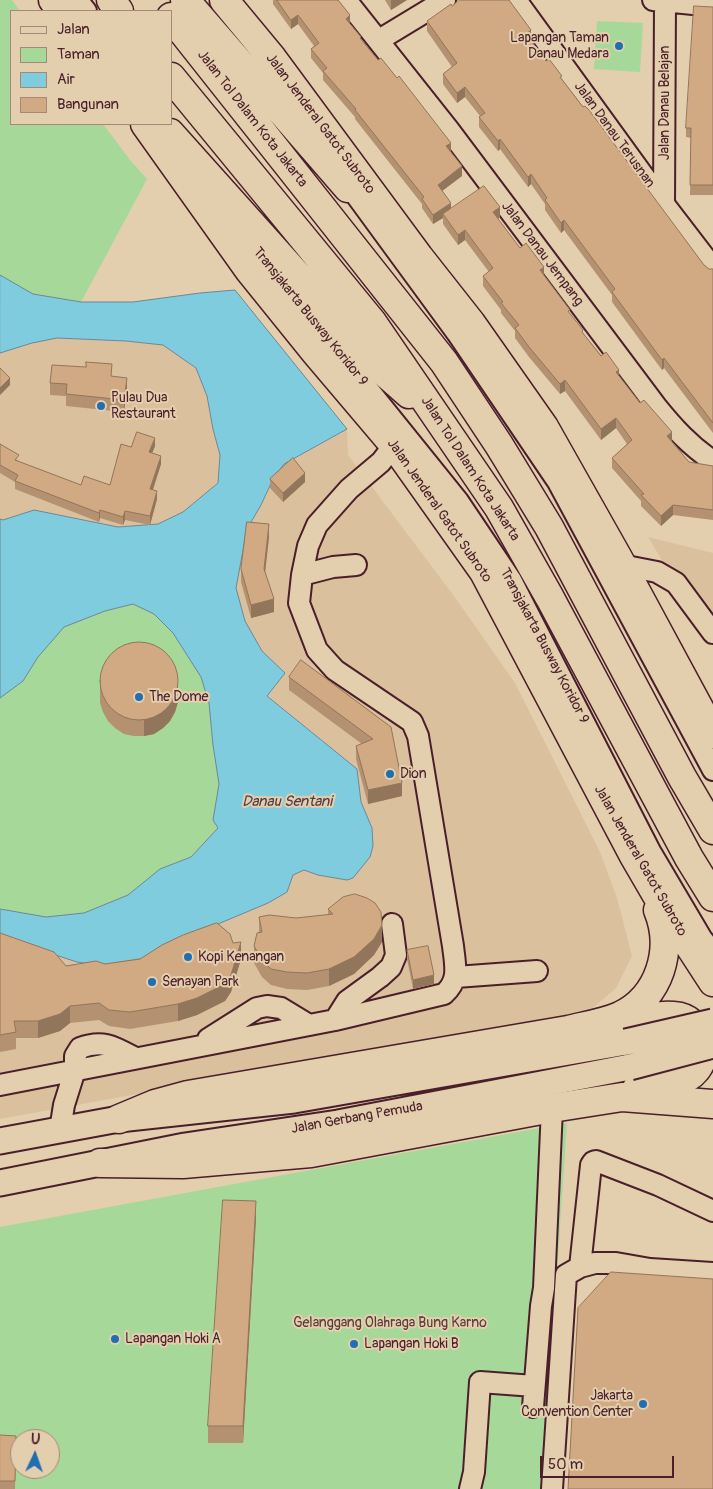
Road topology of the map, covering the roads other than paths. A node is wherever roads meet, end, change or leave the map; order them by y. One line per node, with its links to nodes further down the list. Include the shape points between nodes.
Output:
1 (53, 0): 12 (highway)
2 (110, 0): 13 (highway)
3 (158, 0): 14 (highway)
4 (185, 0): 22 (highway)
5 (202, 0): 22 (street, via 296,112)
6 (224, 0): 23 (highway, Jalan Jenderal Gatot Subroto, via 272,58)
7 (346, 0): 16 (street, Jalan Danau Jempang)
8 (445, 0): 16 (street)
9 (516, 0): 21 (street, Jalan Danau Terusnan)
10 (659, 1): 11 (street); 21 (street, Jalan Danau Belajan)
11 (713, 6)
12 (61, 10)
13 (118, 10)
14 (166, 10)
15 (172, 18): 34 (highway, Jalan Tol Dalam Kota Jakarta, via 444,362 549,526 677,769)
16 (379, 40): 27 (street, Jalan Danau Jempang, via 656,406 697,450)
17 (172, 78): 25 (highway, Jalan Tol Dalam Kota Jakarta, via 372,322)
18 (146, 125): 26 (highway, Jalan Jenderal Gatot Subroto, via 248,270)
19 (158, 125): 38 (street, Transjakarta Busway Koridor 9, via 458,501 512,580 650,851)
20 (163, 125): 25 (highway, via 384,372)
21 (664, 204): 24 (street, Jalan Danau Terusnan)
22 (363, 206): 23 (highway); 33 (street, via 457,333 558,482)
23 (419, 257): 29 (highway, Jalan Jenderal Gatot Subroto, via 544,427)
24 (713, 268)
25 (440, 422): 36 (highway, Jalan Tol Dalam Kota Jakarta, via 499,508)
26 (394, 445): 30 (street, via 382,462 348,489 317,525); 35 (highway, Jalan Jenderal Gatot Subroto, via 484,572)
27 (713, 461)
28 (356, 565): 30 (street)
29 (621, 565): 31 (street, via 657,572 676,582); 32 (highway, Jalan Jenderal Gatot Subroto)
30 (302, 574): 40 (street, via 299,603 317,650 336,670 412,722 418,736)
31 (713, 633)
32 (713, 734)
33 (713, 770)
34 (713, 830)
35 (634, 856): 41 (highway, Jalan Jenderal Gatot Subroto); 45 (highway, via 663,922 666,949 659,974 646,996 629,1011 619,1017)
36 (713, 897)
37 (392, 924): 42 (street, via 396,955 391,967 347,1001)
38 (713, 953)
39 (537, 971): 40 (street)
40 (456, 977): 42 (street, via 444,994)
41 (713, 982)
42 (335, 1020): 44 (street)
43 (713, 1022): 53 (main road, Jalan Gerbang Pemuda, bridge, via 626,1042 294,1100)
44 (309, 1025): 46 (street); 46 (street, via 282,1008 267,1006 257,1008)
45 (568, 1030): 50 (highway, via 586,1032 649,1018 675,1016 691,1022 702,1036 702,1061 691,1074 676,1081 605,1094); 53 (highway, via 188,1095)
46 (195, 1046): 48 (street)
47 (713, 1046): 56 (main road, Jalan Gerbang Pemuda, bridge, via 630,1067 338,1123 185,1146)
48 (75, 1070): 49 (street); 54 (street)
49 (0, 1085)
50 (588, 1102): 51 (highway, via 622,1097); 52 (highway)
51 (713, 1104)
52 (552, 1108): 56 (highway, via 311,1153 183,1164); 62 (street)
53 (119, 1119): 54 (main road, Jalan Gerbang Pemuda)
54 (60, 1130): 55 (main road, Jalan Gerbang Pemuda)
55 (0, 1141)
56 (100, 1163): 57 (main road, Jalan Gerbang Pemuda)
57 (0, 1183)
58 (713, 1211): 59 (street, via 658,1185 593,1162)
59 (580, 1267): 60 (street, via 595,1263); 61 (street, via 566,1275)
60 (713, 1273)
61 (566, 1287): 62 (street); 66 (street)
62 (544, 1288): 63 (street)
63 (534, 1386): 64 (street); 65 (street, via 480,1382)
64 (533, 1407)
65 (470, 1489)
66 (552, 1489)

